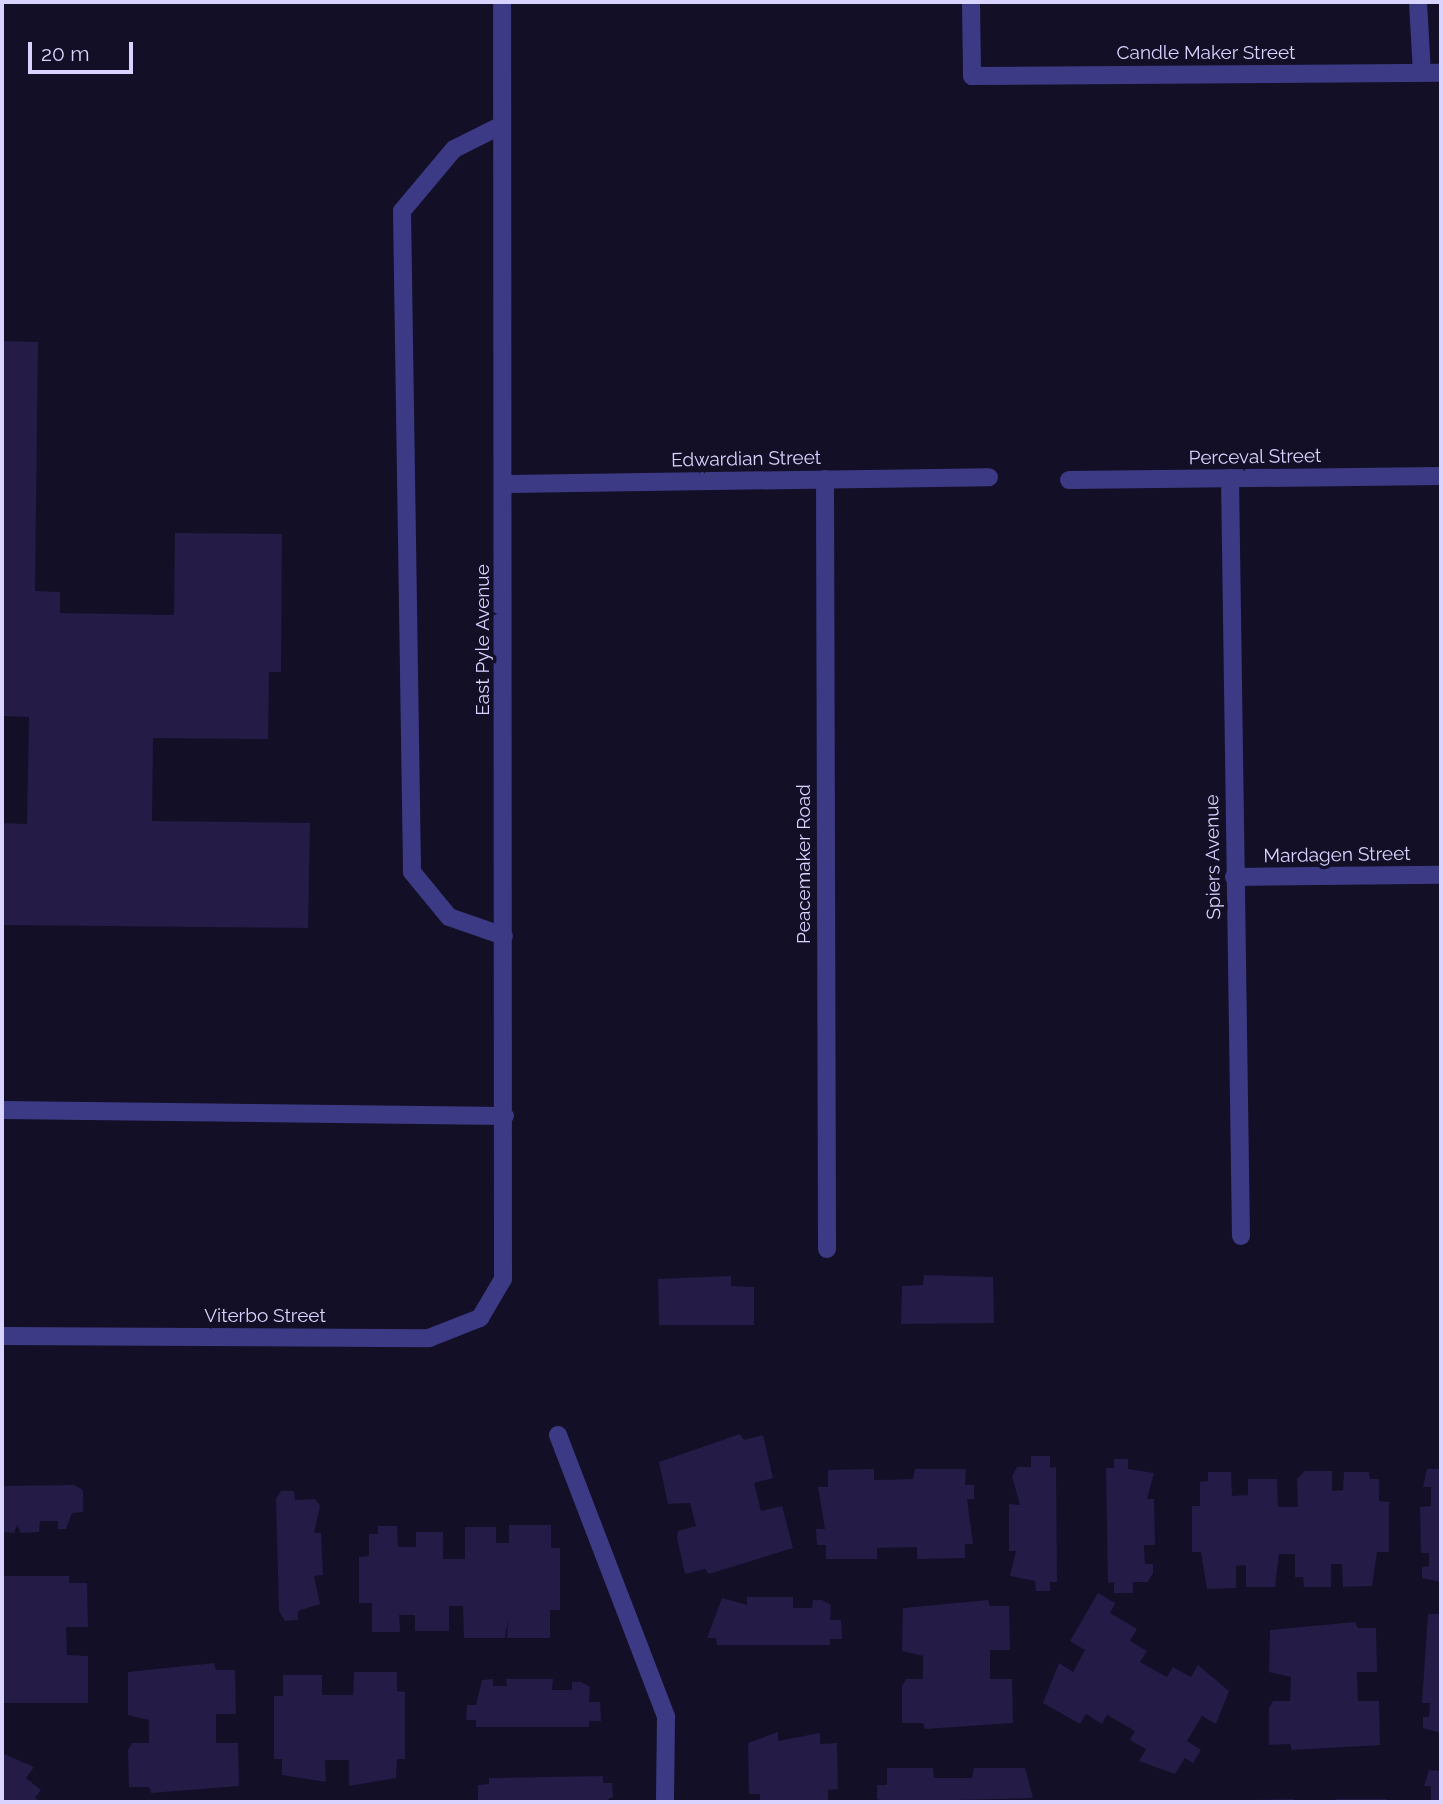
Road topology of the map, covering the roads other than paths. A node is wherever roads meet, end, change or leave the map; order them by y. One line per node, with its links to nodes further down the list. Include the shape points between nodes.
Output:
1 (502, 2): 6 (street, East Pyle Avenue)
2 (971, 2): 4 (street, Candle Maker Street, via 972,76)
3 (1418, 2): 4 (street)
4 (1422, 73): 5 (street, Candle Maker Street)
5 (1441, 73)
6 (502, 125): 12 (street, East Pyle Avenue); 15 (street, via 454,149 402,211 412,872 449,918)
7 (1441, 476): 9 (street, Perceval Street)
8 (989, 477): 10 (street, Edwardian Street)
9 (1230, 478): 11 (street, Perceval Street); 14 (street, Spiers Avenue)
10 (825, 479): 12 (street, Edwardian Street); 19 (street, Peacemaker Road)
11 (1069, 480)
12 (504, 484): 15 (street, East Pyle Avenue)
13 (1441, 875): 14 (street, Mardagen Street)
14 (1234, 877): 18 (street, Spiers Avenue)
15 (504, 936): 17 (street, East Pyle Avenue)
16 (2, 1110): 17 (street)
17 (505, 1116): 20 (street, East Pyle Avenue)
18 (1241, 1236)
19 (827, 1249)
20 (503, 1279): 21 (street, Viterbo Street, via 480,1318 429,1338)
21 (2, 1336)
22 (558, 1435): 23 (street, via 666,1717)
23 (665, 1802)

